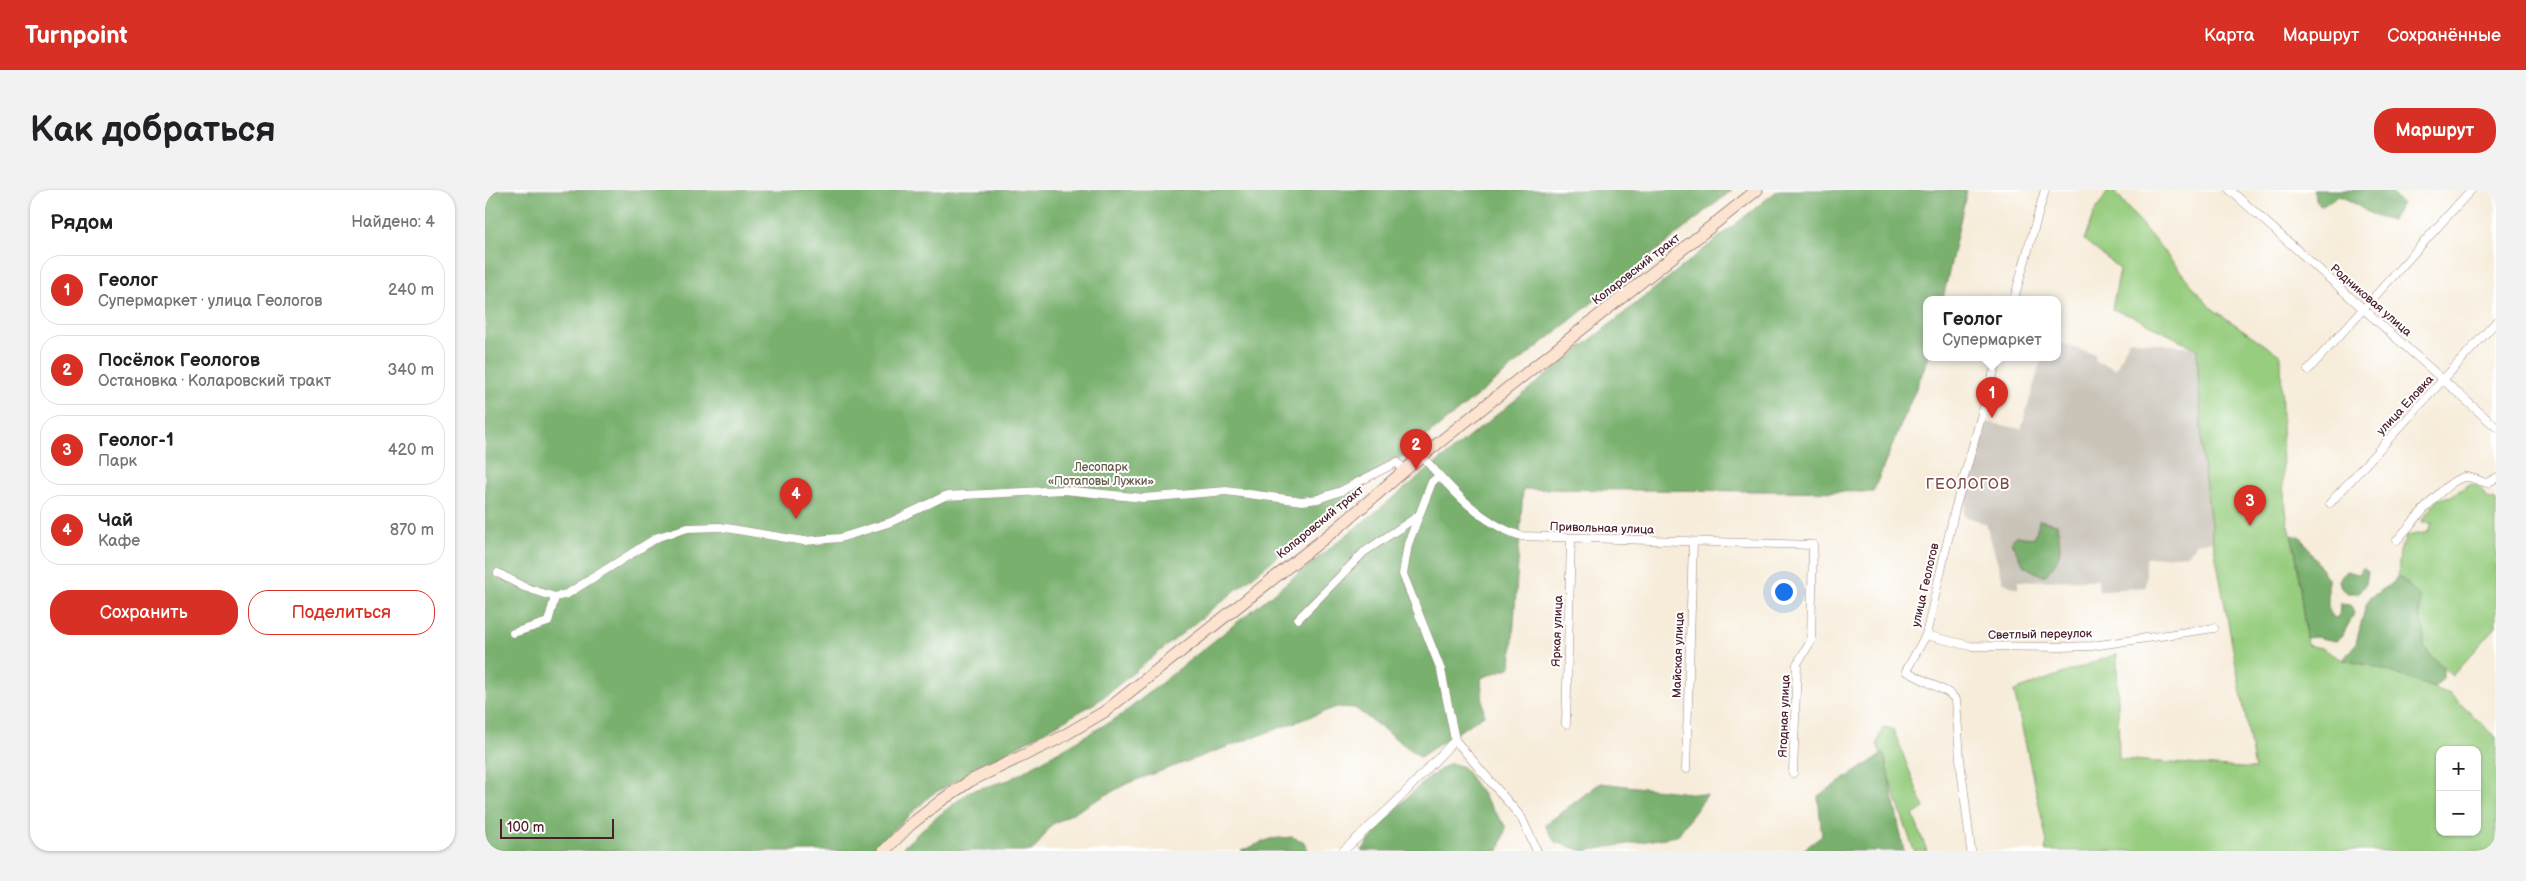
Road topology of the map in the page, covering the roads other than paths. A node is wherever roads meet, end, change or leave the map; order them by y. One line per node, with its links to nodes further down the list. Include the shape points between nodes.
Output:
1 (1757, 190): 12 (street, Коларовский тракт)
2 (2045, 190): 5 (street)
3 (2230, 190): 6 (street, Родниковая улица)
4 (2471, 190): 6 (street)
5 (2015, 296)
6 (2363, 309): 9 (street); 10 (street, Родниковая улица)
7 (2496, 322): 10 (street, улица Еловка)
8 (1997, 361): 27 (street, улица Геологов, via 1955,509)
9 (2307, 370)
10 (2444, 379): 11 (street, Родниковая улица); 16 (street, улица Еловка)
11 (2496, 427)
12 (1422, 456): 13 (street, Коларовский тракт); 14 (street, Привольная улица)
13 (1404, 470): 23 (street, via 1397,462 1331,496 1303,501 1226,492 1143,498 1064,490 945,496 891,522 825,540 803,541 720,527 688,528 658,537 567,594); 32 (street, Коларовский тракт, via 1340,526 1104,712 1058,739 970,781 923,815)
14 (1439, 476): 17 (street, via 1431,482); 18 (street, Привольная улица, via 1450,489 1504,531 1521,536)
15 (2496, 478): 19 (street, via 2487,483 2470,477 2461,478 2434,499)
16 (2330, 503)
17 (1418, 516): 24 (street, via 1364,552); 29 (street, via 1407,544 1403,574 1441,670)
18 (1571, 539): 20 (street, Привольная улица); 28 (street, Яркая улица)
19 (2397, 540)
20 (1693, 542): 21 (street, Привольная улица); 30 (street, Майская улица)
21 (1813, 545): 31 (street, Ягодная улица, via 1811,640 1797,664)
22 (498, 573): 23 (street, via 523,587)
23 (555, 597): 26 (street, via 548,622)
24 (1298, 619)
25 (2215, 628): 27 (street, Светлый переулок, via 2092,646 2061,647 1970,646)
26 (513, 633)
27 (1925, 635): 35 (street, улица Геологов, via 1906,672 1949,693 1956,700 1959,759)
28 (1566, 724)
29 (1455, 740): 33 (street, via 1393,805); 34 (street, via 1521,817)
30 (1686, 770)
31 (1793, 773)
32 (884, 851)
33 (1343, 851)
34 (1537, 851)
35 (1971, 851)

